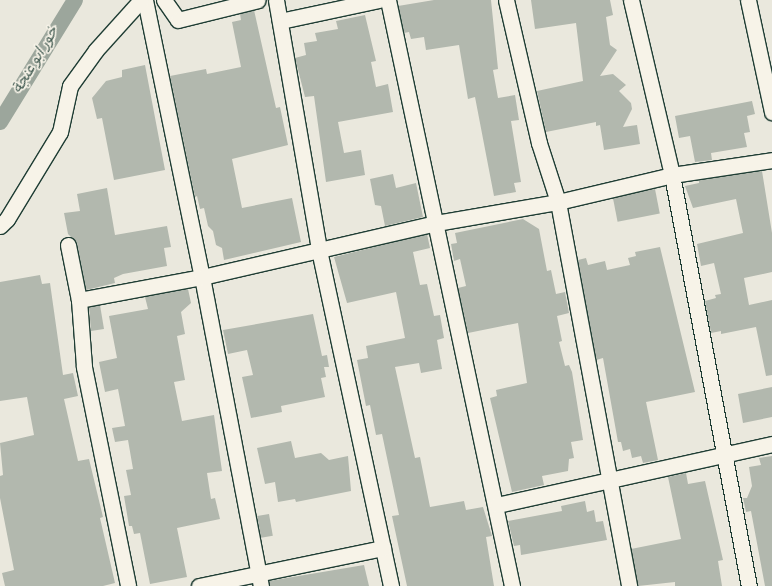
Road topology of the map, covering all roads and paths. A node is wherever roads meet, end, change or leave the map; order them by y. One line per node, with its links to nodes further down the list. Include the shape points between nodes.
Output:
1 (141, 0): 16 (street, via 96,50 70,86 60,132)
2 (145, 0): 20 (street)
3 (164, 0): 4 (street, via 178,20)
4 (258, 0)
5 (276, 0): 11 (street)
6 (379, 0): 11 (street)
7 (388, 0): 17 (street)
8 (506, 0): 15 (street, via 539,143)
9 (631, 0): 14 (street)
10 (748, 0): 12 (street)
11 (280, 21): 19 (street)
12 (772, 112)
13 (772, 160): 14 (street)
14 (672, 175): 15 (street); 23 (street)
15 (558, 202): 17 (street); 24 (street)
16 (2, 220)
17 (436, 223): 19 (street); 25 (street)
18 (68, 245): 21 (street)
19 (319, 250): 20 (street); 26 (street)
20 (202, 276): 21 (street); 27 (street)
21 (79, 300): 28 (street, via 84,367)
22 (772, 444): 23 (street)
23 (726, 453): 24 (street); 33 (street)
24 (612, 480): 25 (street); 32 (street)
25 (497, 505): 31 (street)
26 (383, 548): 27 (street); 30 (street)
27 (259, 580): 29 (street)
28 (128, 586)
29 (199, 586)
30 (391, 586)
31 (512, 586)
32 (629, 586)
33 (749, 586)

